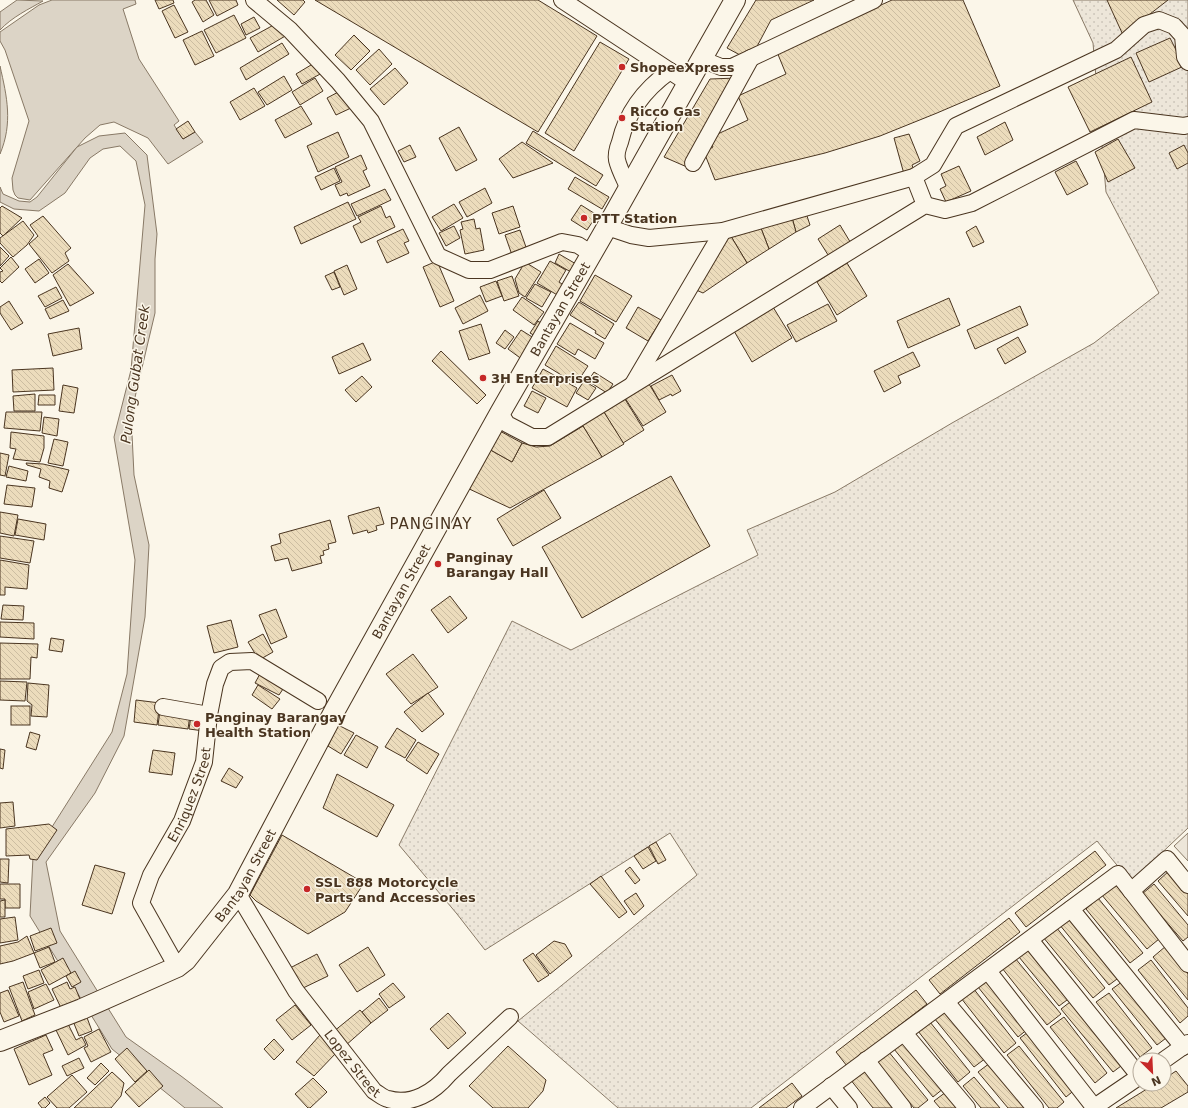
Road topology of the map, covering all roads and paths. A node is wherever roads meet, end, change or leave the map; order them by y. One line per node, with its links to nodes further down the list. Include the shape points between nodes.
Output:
1 (254, 0): 17 (street, via 290,30 371,120 438,256 469,270 490,270 562,242 578,245)
2 (562, 0): 8 (street)
3 (735, 0): 6 (main road, Bantayan Street)
4 (866, 2): 5 (street)
5 (751, 58): 6 (street, via 732,67 721,67); 11 (street)
6 (701, 59): 9 (main road, Bantayan Street)
7 (1188, 62): 12 (street, via 1185,57 1183,36 1174,26 1159,20 1144,25 1116,50 956,126 933,165)
8 (670, 71): 9 (street); 13 (street, via 640,98 622,134 617,160)
9 (688, 83): 13 (main road, Bantayan Street)
10 (1188, 125): 14 (street, via 1134,120 972,203 945,210)
11 (693, 163)
12 (914, 176): 14 (street); 16 (street)
13 (629, 189): 15 (main road, Bantayan Street)
14 (925, 205): 18 (street)
15 (608, 227): 16 (street, via 648,238); 17 (main road, Bantayan Street)
16 (723, 231): 18 (street)
17 (592, 254): 19 (main road, Bantayan Street)
18 (631, 387): 19 (street, via 548,437 532,437 507,424)
19 (500, 413): 20 (main road, Bantayan Street)
20 (328, 706): 22 (street, Enriquez Street, via 252,661 230,662 221,668 215,684); 25 (main road, Bantayan Street)
21 (163, 707): 22 (street)
22 (210, 714): 29 (street, Enriquez Street, via 204,762 182,820 150,875 141,903)
23 (1188, 885): 24 (street, via 1167,859)
24 (1131, 891): 26 (street, via 1118,874); 28 (street)
25 (238, 894): 29 (main road, Bantayan Street, via 186,960); 32 (street, Lopez Street, via 296,991 374,1091 386,1099 401,1102 429,1093)
26 (1072, 909): 27 (street); 35 (street)
27 (1030, 940): 30 (street); 38 (street)
28 (1188, 964)
29 (177, 967): 34 (main road, Bantayan Street, via 82,1009)
30 (988, 971): 31 (street); 46 (street)
31 (946, 1002): 33 (street); 45 (street)
32 (510, 1018)
33 (904, 1033): 37 (street); 44 (street)
34 (0, 1041)
35 (1186, 1045): 36 (street)
36 (1172, 1055)
37 (866, 1060): 40 (street); 43 (street)
38 (1132, 1066)
39 (1132, 1082): 46 (street)
40 (831, 1086): 41 (street); 42 (street)
41 (802, 1108)
42 (849, 1108)
43 (903, 1108)
44 (967, 1108)
45 (1035, 1108)
46 (1094, 1108)

